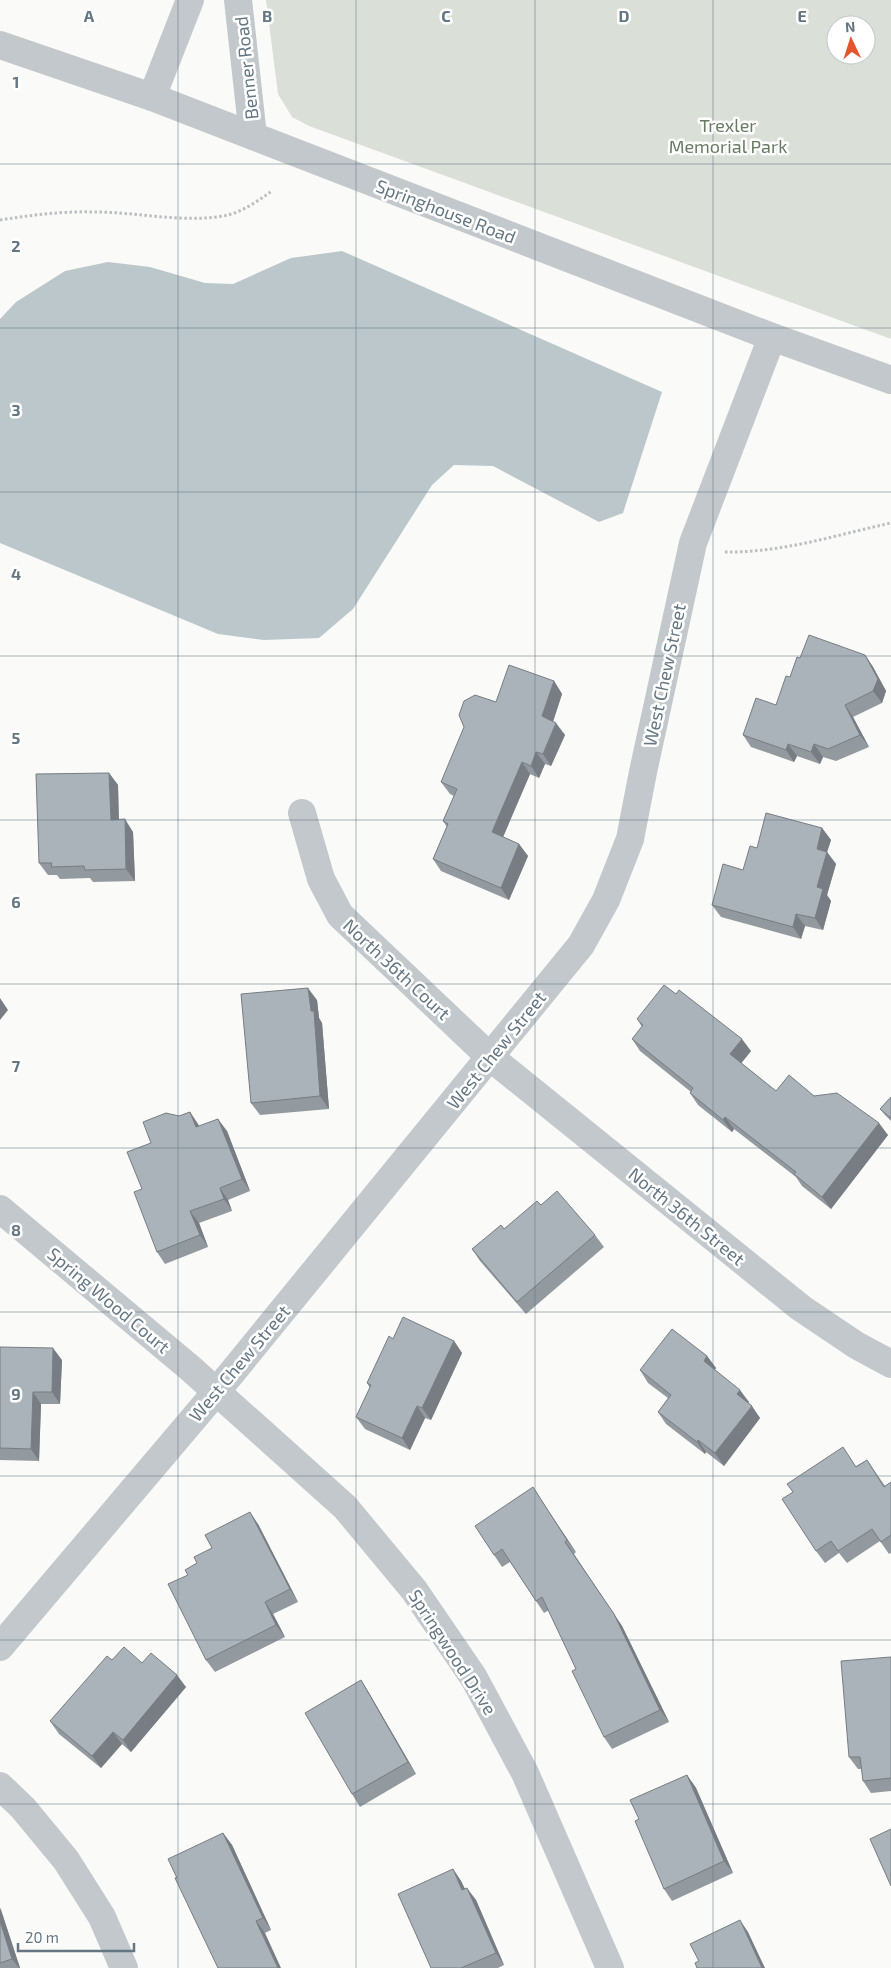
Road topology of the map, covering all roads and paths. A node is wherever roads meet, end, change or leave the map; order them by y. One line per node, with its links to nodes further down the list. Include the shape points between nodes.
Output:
1 (190, 0): 4 (street)
2 (238, 0): 5 (street, Benner Road)
3 (0, 45): 4 (street, Springhouse Road)
4 (152, 97): 5 (street, Springhouse Road)
5 (254, 136): 8 (street, Springhouse Road)
6 (272, 191): 7 (path, via 230,214 199,218 53,212)
7 (0, 220)
8 (772, 337): 9 (street, Springhouse Road); 11 (street, West Chew Street)
9 (891, 380)
10 (891, 523): 11 (path, via 830,538 748,552 724,552)
11 (693, 543): 13 (street, West Chew Street, via 630,839 606,900 581,945)
12 (302, 813): 13 (street, North 36th Court, via 321,879 340,915)
13 (490, 1057): 15 (street, North 36th Street, via 801,1308 856,1346); 16 (street, West Chew Street)
14 (0, 1209): 16 (street, Spring Wood Court)
15 (891, 1364)
16 (216, 1392): 17 (street, West Chew Street); 20 (street, Springwood Drive, via 345,1507 419,1598 474,1678 524,1772)
17 (0, 1646)
18 (0, 1786): 19 (street, via 23,1808 66,1860 102,1917)
19 (124, 1968)
20 (610, 1968)

